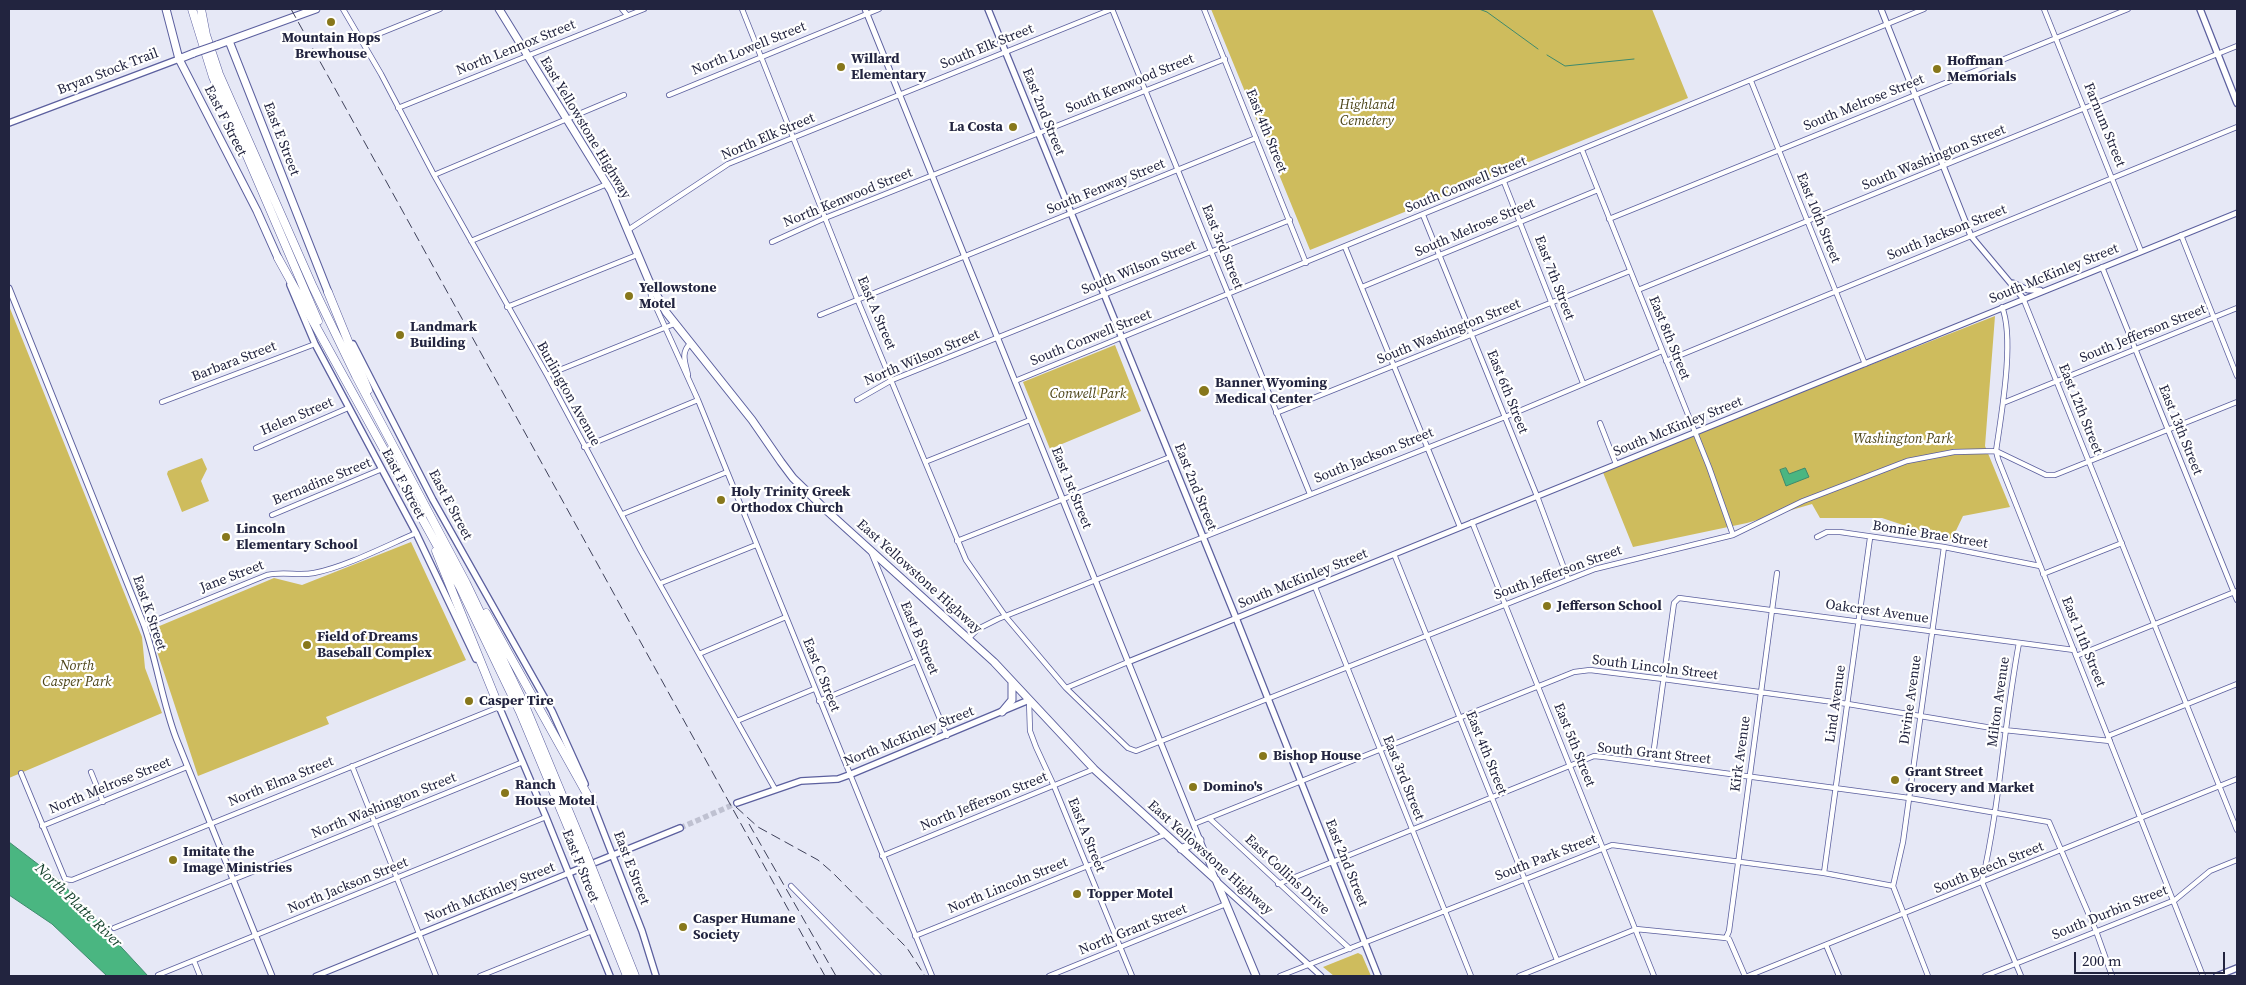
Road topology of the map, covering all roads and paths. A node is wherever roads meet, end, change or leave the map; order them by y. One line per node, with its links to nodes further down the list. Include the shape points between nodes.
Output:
1 (166, 9): 31 (main road, East F Street)
2 (192, 9): 118 (highway, via 213,77 307,298)
3 (201, 9): 126 (highway, via 219,74 332,330)
4 (316, 9): 24 (main road, Bryan Stock Trail)
5 (343, 9): 25 (street, Burlington Avenue)
6 (440, 9): 25 (street)
7 (499, 9): 28 (main road, East Yellowstone Highway)
8 (622, 9): 21 (street)
9 (644, 9): 21 (street, North Lennox Street)
10 (742, 9): 30 (street, East A Street)
11 (879, 9): 20 (street, North Lowell Street)
12 (988, 9): 27 (main road, East 2nd Street)
13 (1112, 9): 27 (street, South Elk Street); 34 (street, East 3rd Street)
14 (1204, 9): 32 (street, East 4th Street)
15 (1881, 9): 22 (street, East 12th Street)
16 (1924, 9): 22 (street, South Conwell Street)
17 (2044, 9): 23 (street, Farnum Street)
18 (2128, 9): 23 (street, South Melrose Street)
19 (2200, 9): 29 (main road)
20 (866, 11): 30 (street, North Lowell Street); 38 (street, East 1st Street)
21 (627, 15): 28 (street, North Lennox Street)
22 (1887, 24): 33 (street, South Conwell Street); 35 (street, East 12th Street)
23 (2056, 39): 35 (street, South Melrose Street); 41 (street, Farnum Street)
24 (229, 41): 31 (main road, Bryan Stock Trail, bridge); 88 (main road, East E Street)
25 (361, 41): 40 (street, Burlington Avenue)
26 (2237, 46): 29 (street, South Washington Street)
27 (1005, 52): 38 (street, South Elk Street); 45 (main road, East 2nd Street)
28 (527, 54): 40 (street, North Lennox Street); 42 (main road, East Yellowstone Highway)
29 (2218, 54): 39 (main road); 41 (street, South Washington Street)
30 (761, 56): 37 (street, North Lowell Street); 46 (street, East A Street)
31 (179, 59): 43 (main road, Bryan Stock Trail); 77 (main road, East F Street)
32 (1225, 59): 34 (street, South Kenwood Street); 47 (street, East 4th Street)
33 (1751, 81): 48 (street, South Conwell Street); 49 (street, East 10th Street)
34 (1145, 90): 45 (street, South Kenwood Street); 51 (street, East 3rd Street)
35 (1916, 94): 49 (street, South Melrose Street); 50 (street, East 12th Street)
36 (624, 95): 42 (street)
37 (668, 95)
38 (899, 95): 46 (street, North Elk Street); 53 (street, East 1st Street)
39 (2237, 103)
40 (398, 108): 52 (street, Burlington Avenue)
41 (2086, 109): 50 (street, South Washington Street); 54 (street, Farnum Street)
42 (566, 119): 52 (street); 56 (main road, East Yellowstone Highway)
43 (9, 123)
44 (2237, 127): 54 (street, South Jackson Street)
45 (1039, 132): 53 (street, South Kenwood Street); 59 (main road, East 2nd Street)
46 (793, 138): 61 (street, East A Street); 66 (street, North Elk Street, via 728,164)
47 (1256, 138): 51 (street, South Fenway Street); 63 (street, East 4th Street)
48 (1582, 150): 55 (street, South Conwell Street); 57 (street, East 8th Street)
49 (1779, 150): 62 (street, South Melrose Street); 64 (street, East 10th Street)
50 (1943, 166): 64 (street, South Washington Street); 68 (street, East 12th Street)
51 (1178, 170): 59 (street, South Fenway Street); 72 (street, East 3rd Street)
52 (434, 175): 69 (street, Burlington Avenue)
53 (932, 176): 61 (street, North Kenwood Street); 76 (street, East 1st Street)
54 (2112, 178): 68 (street, South Jackson Street); 73 (street, Farnum Street)
55 (1504, 182): 60 (street, South Conwell Street); 65 (street, East 7th Street)
56 (606, 184): 66 (main road, East Yellowstone Highway); 69 (street)
57 (1598, 190): 62 (street, East 8th Street); 65 (street, South Melrose Street)
58 (2237, 213): 67 (street, South McKinley Street)
59 (1072, 214): 76 (street, South Fenway Street); 90 (main road, East 2nd Street)
60 (1423, 215): 71 (street, South Conwell Street); 75 (street, East 6th Street)
61 (826, 218): 70 (street, North Kenwood Street); 92 (street, East A Street)
62 (1609, 219): 80 (street, East 8th Street)
63 (1290, 220): 72 (street, South Wilson Street); 78 (street, East 4th Street)
64 (1808, 221): 85 (street, South Washington Street); 87 (street, East 10th Street)
65 (1520, 222): 75 (street, South Melrose Street); 93 (street, East 7th Street)
66 (628, 230): 74 (main road, East Yellowstone Highway)
67 (2181, 235): 73 (street, South McKinley Street); 98 (street)
68 (1970, 236): 81 (street, East 12th Street); 87 (street, South Jackson Street)
69 (471, 241): 94 (street, Burlington Avenue)
70 (772, 242)
71 (1345, 247): 78 (street, South Conwell Street); 83 (street)
72 (1212, 250): 89 (street, East 3rd Street); 90 (street, South Wilson Street)
73 (2142, 251): 79 (street, South McKinley Street)
74 (637, 255): 82 (main road, East Yellowstone Highway); 94 (street)
75 (1440, 256): 83 (street, South Melrose Street); 101 (street, East 6th Street)
76 (964, 257): 92 (street, South Fenway Street); 102 (street, East 1st Street)
77 (278, 258): 104 (main road, East F Street); 118 (highway)
78 (1306, 262): 89 (street, South Conwell Street)
79 (2102, 267): 86 (street, South McKinley Street); 106 (street, East 13th Street)
80 (1630, 271): 85 (street, East 8th Street); 93 (street, South Washington Street)
81 (2007, 279): 86 (street, via 2028,290); 91 (street, East 12th Street)
82 (649, 281): 99 (main road, East Yellowstone Highway); 100 (street, East C Street, via 651,296)
83 (1362, 287): 110 (street)
84 (9, 288): 178 (street, East K Street)
85 (1638, 290): 107 (street, East 8th Street)
86 (2043, 290): 91 (street, South McKinley Street)
87 (1836, 291): 108 (street, South Jackson Street); 109 (street, East 10th Street)
88 (328, 292): 126 (highway); 231 (main road, East E Street, via 432,500 552,711)
89 (1229, 294): 103 (street, South Conwell Street); 125 (street, East 3rd Street)
90 (1104, 295): 102 (street, South Wilson Street); 103 (main road, East 2nd Street)
91 (2023, 298): 95 (street, South McKinley Street); 115 (street, East 12th Street)
92 (858, 301): 97 (street, South Fenway Street); 113 (street, East A Street)
93 (1551, 303): 101 (street, South Washington Street); 117 (street, East 7th Street)
94 (507, 307): 111 (street, Burlington Avenue)
95 (2002, 307): 109 (street, South McKinley Street); 123 (street, East 11th Street, via 2006,316)
96 (2237, 308): 98 (street, South Jefferson Street)
97 (820, 315)
98 (2214, 317): 106 (street, South Jefferson Street); 112 (street)
99 (674, 324): 100 (street); 105 (main road, East Yellowstone Highway)
100 (666, 328): 111 (street); 114 (street, East C Street)
101 (1472, 336): 110 (street, South Washington Street); 127 (street, East 6th Street)
102 (998, 338): 113 (street, North Wilson Street); 116 (street, East 1st Street)
103 (1121, 338): 116 (street, South Conwell Street); 136 (main road, East 2nd Street)
104 (315, 344): 121 (street, Barbara Street); 124 (main road, East F Street)
105 (690, 344): 114 (street, East C Street, via 685,348 684,356); 159 (main road, East Yellowstone Highway, via 752,420 793,478)
106 (2135, 349): 115 (street, South Jefferson Street); 130 (street, East 13th Street)
107 (1662, 351): 108 (street, East 8th Street); 117 (street, South Jackson Street)
108 (1666, 361): 131 (street, East 8th Street)
109 (1865, 364): 131 (street, South McKinley Street)
110 (1394, 366): 125 (street, South Washington Street); 132 (street)
111 (547, 375): 133 (street, Burlington Avenue)
112 (2237, 376)
113 (892, 380): 120 (street, North Wilson Street); 137 (street, East A Street)
114 (689, 381): 119 (street, East C Street)
115 (2056, 381): 123 (street, South Jefferson Street); 138 (street, East 12th Street)
116 (1015, 382): 128 (street, East 1st Street)
117 (1583, 383): 127 (street, South Jackson Street)
118 (349, 386): 145 (highway)
119 (698, 400): 133 (street); 141 (street, East C Street)
120 (857, 400)
121 (162, 402)
122 (2237, 402): 130 (street)
123 (2003, 403): 135 (street, East 11th Street)
124 (348, 408): 134 (street, Helen Street); 140 (main road, East F Street)
125 (1276, 413): 142 (street, East 3rd Street)
126 (377, 416): 166 (highway)
127 (1505, 417): 132 (street, South Jackson Street); 143 (street, East 6th Street)
128 (1030, 420): 137 (street); 144 (street, East 1st Street)
129 (1600, 423): 139 (street)
130 (2168, 430): 138 (street); 169 (street, East 13th Street)
131 (1695, 433): 139 (street, South McKinley Street); 151 (street, East 8th Street)
132 (1427, 446): 142 (street, South Jackson Street); 149 (street)
133 (584, 447): 146 (street, Burlington Avenue)
134 (256, 448)
135 (1996, 451): 138 (street, via 2046,475 2055,475); 151 (street, South Jefferson Street, via 1954,452 1907,461 1803,500); 161 (street, East 11th Street)
136 (1170, 457): 144 (street); 153 (main road, East 2nd Street)
137 (925, 462): 155 (street, East A Street)
138 (2089, 462): 156 (street, East 12th Street)
139 (1616, 464): 143 (street, South McKinley Street)
140 (382, 469): 147 (street, Bernadine Street); 150 (main road, East F Street)
141 (727, 472): 146 (street); 157 (street, East C Street)
142 (1310, 494): 153 (street, South Jackson Street)
143 (1537, 496): 148 (street, South McKinley Street); 164 (street, East 6th Street)
144 (1062, 498): 155 (street); 165 (street, East 1st Street)
145 (417, 508): 201 (highway); 247 (highway, via 460,587 516,703)
146 (623, 514): 167 (street, Burlington Avenue, via 641,552)
147 (272, 515)
148 (1472, 522): 149 (street, South McKinley Street); 171 (street, East 5th Street)
149 (1460, 527): 160 (street, South McKinley Street)
150 (416, 533): 178 (street, Jane Street, via 322,571 267,575); 201 (main road, East F Street)
151 (1733, 535): 164 (street, South Jefferson Street, via 1611,563)
152 (1817, 537): 154 (street, Bonnie Brae Street, via 1827,532 1840,532)
153 (1202, 538): 165 (street, South Jackson Street); 175 (main road, East 2nd Street)
154 (1870, 538): 158 (street, Bonnie Brae Street); 176 (street, Lind Avenue)
155 (957, 541): 174 (street, East A Street, via 966,560)
156 (2122, 543): 163 (street); 177 (street, East 12th Street)
157 (756, 545): 167 (street); 173 (street, East C Street)
158 (1944, 547): 161 (street, Bonnie Brae Street); 179 (street, Divine Avenue)
159 (870, 549): 181 (main road, East Yellowstone Highway); 186 (street, East B Street)
160 (1394, 554): 168 (street, South McKinley Street); 180 (street, East 4th Street)
161 (2040, 566): 163 (street, East 11th Street)
162 (1777, 573): 172 (street, Kirk Avenue)
163 (2043, 574): 183 (street, East 11th Street)
164 (1568, 579): 171 (street, South Jefferson Street)
165 (1094, 582): 174 (street); 187 (street, East 1st Street)
166 (466, 583): 231 (highway); 247 (highway, via 526,708)
167 (661, 583): 184 (street, Burlington Avenue)
168 (1315, 587): 175 (street, South McKinley Street); 188 (street, East 3rd Street)
169 (2236, 591): 170 (street, East 13th Street); 177 (street)
170 (2237, 600)
171 (1505, 604): 180 (street, South Jefferson Street); 192 (street, East 5th Street)
172 (1773, 608): 176 (street, Oakcrest Avenue); 189 (street, Oakcrest Avenue, via 1676,598); 195 (street, Kirk Avenue)
173 (786, 617): 184 (street); 194 (street, East C Street)
174 (1006, 617): 181 (street, via 978,629); 193 (street)
175 (1236, 618): 187 (street, South McKinley Street); 198 (main road, East 2nd Street)
176 (1860, 621): 179 (street, Oakcrest Avenue); 199 (street, Lind Avenue)
177 (2155, 624): 185 (street); 200 (street, East 12th Street)
178 (144, 625): 215 (street, East K Street, via 166,712)
179 (1932, 631): 182 (street, Oakcrest Avenue); 203 (street, Divine Avenue)
180 (1426, 636): 188 (street, South Jefferson Street); 204 (street, East 4th Street)
181 (969, 638): 190 (main road, East Yellowstone Highway)
182 (2019, 643): 183 (street, Oakcrest Avenue); 206 (street, Milton Avenue)
183 (2074, 650): 185 (street, East 11th Street)
184 (699, 654): 205 (street, Burlington Avenue)
185 (2076, 656): 208 (street, East 11th Street)
186 (916, 661): 196 (street); 207 (street, East B Street)
187 (1128, 662): 193 (street); 209 (street, East 1st Street)
188 (1347, 668): 198 (street, South Jefferson Street); 210 (street, East 3rd Street)
189 (1663, 679): 192 (street, South Lincoln Street, via 1590,670 1574,672); 195 (street, South Lincoln Street); 212 (street)
190 (1012, 682): 197 (main road, East Yellowstone Highway); 202 (main road, via 1012,700)
191 (2237, 684): 200 (street, South Lincoln Street)
192 (1538, 686): 204 (street, South Lincoln Street); 214 (street, East 5th Street)
193 (1066, 688): 209 (street, South Jefferson Street, via 1128,748 1136,751)
194 (814, 690): 196 (street, East C Street); 205 (street)
195 (1761, 693): 199 (street, South Lincoln Street); 220 (street, Kirk Avenue)
196 (819, 700): 219 (street, East C Street)
197 (1029, 700): 202 (main road, North McKinley Street); 216 (main road, East Yellowstone Highway); 223 (street, East A Street, via 1030,731)
198 (1267, 700): 209 (street, South Jefferson Street); 222 (main road, East 2nd Street)
199 (1848, 704): 203 (street, South Lincoln Street); 226 (street, Lind Avenue)
200 (2186, 704): 208 (street, South Lincoln Street); 224 (street, East 12th Street)
201 (499, 707): 211 (main road, East F Street); 213 (street, North Elma Street)
202 (1002, 712): 207 (main road, North McKinley Street)
203 (1921, 715): 206 (street, South Lincoln Street); 228 (street, Divine Avenue)
204 (1459, 717): 210 (street, South Lincoln Street); 227 (street, East 4th Street)
205 (737, 721): 225 (street, Burlington Avenue)
206 (2004, 730): 208 (street, South Lincoln Street); 232 (street, Milton Avenue)
207 (947, 736): 219 (main road, North McKinley Street)
208 (2109, 738): 235 (street, East 11th Street)
209 (1161, 743): 238 (street, East 1st Street)
210 (1380, 749): 222 (street, South Lincoln Street); 241 (street, East 3rd Street)
211 (523, 762): 233 (main road, East F Street); 236 (street, North Washington Street)
212 (1652, 763): 214 (street, South Grant Street, via 1594,756); 220 (street, South Grant Street)
213 (352, 766): 236 (street); 237 (street, North Elma Street)
214 (1570, 766): 227 (street, South Grant Street); 245 (street, East 5th Street)
215 (187, 767): 229 (street, North Melrose Street); 237 (street, East K Street)
216 (1094, 769): 223 (street, North Jefferson Street); 243 (main road, East Yellowstone Highway)
217 (91, 772): 229 (street)
218 (21, 773): 239 (street)
219 (849, 775): 225 (main road, North McKinley Street, via 838,779 801,781); 250 (street, East C Street)
220 (1750, 777): 226 (street, South Grant Street); 252 (street, Kirk Avenue)
221 (2237, 779): 224 (street, South Beech Street)
222 (1300, 781): 234 (street, South Lincoln Street); 253 (main road, East 2nd Street)
223 (1054, 786): 250 (street, North Jefferson Street); 254 (street, East A Street)
224 (2219, 786): 235 (street, South Beech Street); 242 (street, East 12th Street)
225 (775, 789): 230 (main road, North McKinley Street)
226 (1836, 789): 228 (street, South Grant Street); 256 (street, Lind Avenue)
227 (1492, 798): 241 (street, South Grant Street); 258 (street, East 4th Street)
228 (1909, 798): 232 (street, South Grant Street); 265 (street, Divine Avenue)
229 (103, 802): 239 (street, North Melrose Street)
230 (738, 803)
231 (592, 804): 249 (main road, East E Street)
232 (1995, 811): 248 (street, South Grant Street, via 2049,822); 261 (street, Milton Avenue)
233 (546, 817): 255 (main road, East F Street); 257 (street, North Jackson Street)
234 (1209, 818): 238 (street, South Lincoln Street); 263 (street, East Collins Drive)
235 (2140, 818): 248 (street, South Beech Street); 266 (street, East 11th Street)
236 (374, 822): 257 (street); 259 (street, North Washington Street)
237 (210, 823): 239 (street, North Elma Street, via 72,880 65,879); 259 (street, East K Street)
238 (1194, 824): 244 (street, East 1st Street)
239 (42, 826)
240 (680, 828): 249 (main road, North McKinley Street)
241 (1413, 830): 253 (street, South Grant Street); 268 (street, East 3rd Street)
242 (2237, 830)
243 (1164, 835): 246 (main road, East Yellowstone Highway); 254 (street, North Lincoln Street)
244 (1200, 840): 246 (main road); 260 (street, East 1st Street)
245 (1603, 847): 252 (street, South Park Street, via 1616,845); 258 (street, South Park Street); 271 (street, East 5th Street)
246 (1181, 849): 260 (main road, East Yellowstone Highway)
247 (581, 850): 262 (highway, bridge)
248 (2060, 850): 261 (street, South Beech Street); 272 (street)
249 (613, 856): 255 (main road, North McKinley Street); 296 (main road, East E Street)
250 (882, 856): 276 (street, East C Street)
251 (2237, 860): 266 (street, South Durbin Street, via 2210,871)
252 (1738, 861): 256 (street, South Park Street); 277 (street, Kirk Avenue)
253 (1332, 862): 263 (street, South Grant Street); 278 (main road, East 2nd Street)
254 (1087, 866): 276 (street, North Lincoln Street); 280 (street, East A Street)
255 (569, 873): 273 (main road, East F Street); 274 (street, North McKinley Street)
256 (1824, 873): 265 (street, South Park Street)
257 (397, 878): 274 (street); 275 (street, North Jackson Street)
258 (1524, 878): 268 (street, South Park Street); 283 (street, East 4th Street)
259 (233, 879): 270 (street, North Washington Street); 275 (street, East K Street)
260 (1216, 880): 267 (main road, East 1st Street); 284 (street, East Yellowstone Highway)
261 (1982, 882): 269 (street, South Beech Street); 285 (street)
262 (595, 884): 294 (highway); 295 (highway)
263 (1278, 884): 281 (street, East Collins Drive)
264 (792, 886): 297 (street)
265 (1893, 886): 269 (street)
266 (2175, 900): 272 (street, South Durbin Street); 314 (street, East 11th Street)
267 (1226, 904): 280 (street, North Grant Street); 301 (main road, East 1st Street)
268 (1445, 911): 278 (street, South Park Street); 305 (street, East 3rd Street)
269 (1904, 915): 279 (street, South Beech Street); 310 (street)
270 (114, 928)
271 (1636, 928): 277 (street); 283 (street); 307 (street, East 5th Street)
272 (2096, 930): 285 (street, South Durbin Street); 313 (street)
273 (592, 931): 292 (street); 293 (main road, East F Street)
274 (420, 935): 290 (street, North McKinley Street); 291 (street)
275 (256, 936): 282 (street, North Jackson Street); 289 (street, East K Street)
276 (915, 936): 298 (street, East C Street)
277 (1726, 938): 308 (street, via 1729,938)
278 (1365, 944): 281 (street, South Park Street); 304 (main road, East 2nd Street)
279 (1826, 945): 308 (street, South Beech Street); 309 (street)
280 (1120, 948): 299 (street, North Grant Street); 300 (street, East A Street)
281 (1350, 949): 284 (street, South Park Street)
282 (194, 960): 287 (street, North Jackson Street); 288 (street)
283 (1557, 960): 306 (street)
284 (1309, 964): 302 (street, South Park Street); 303 (street, East Yellowstone Highway)
285 (2016, 964): 311 (street, South Durbin Street); 312 (street)
286 (2237, 968): 315 (main road)
287 (158, 975)
288 (200, 976)
289 (272, 976)
290 (316, 976)
291 (436, 976)
292 (480, 976)
293 (610, 976)
294 (627, 976)
295 (635, 976)
296 (656, 976)
297 (879, 976)
298 (932, 976)
299 (1049, 976)
300 (1132, 976)
301 (1256, 976)
302 (1280, 976)
303 (1321, 976)
304 (1378, 976)
305 (1472, 976)
306 (1518, 976)
307 (1654, 976)
308 (1746, 976)
309 (1839, 976)
310 (1928, 976)
311 (1985, 976)
312 (2021, 976)
313 (2112, 976)
314 (2204, 976)
315 (2217, 976)

